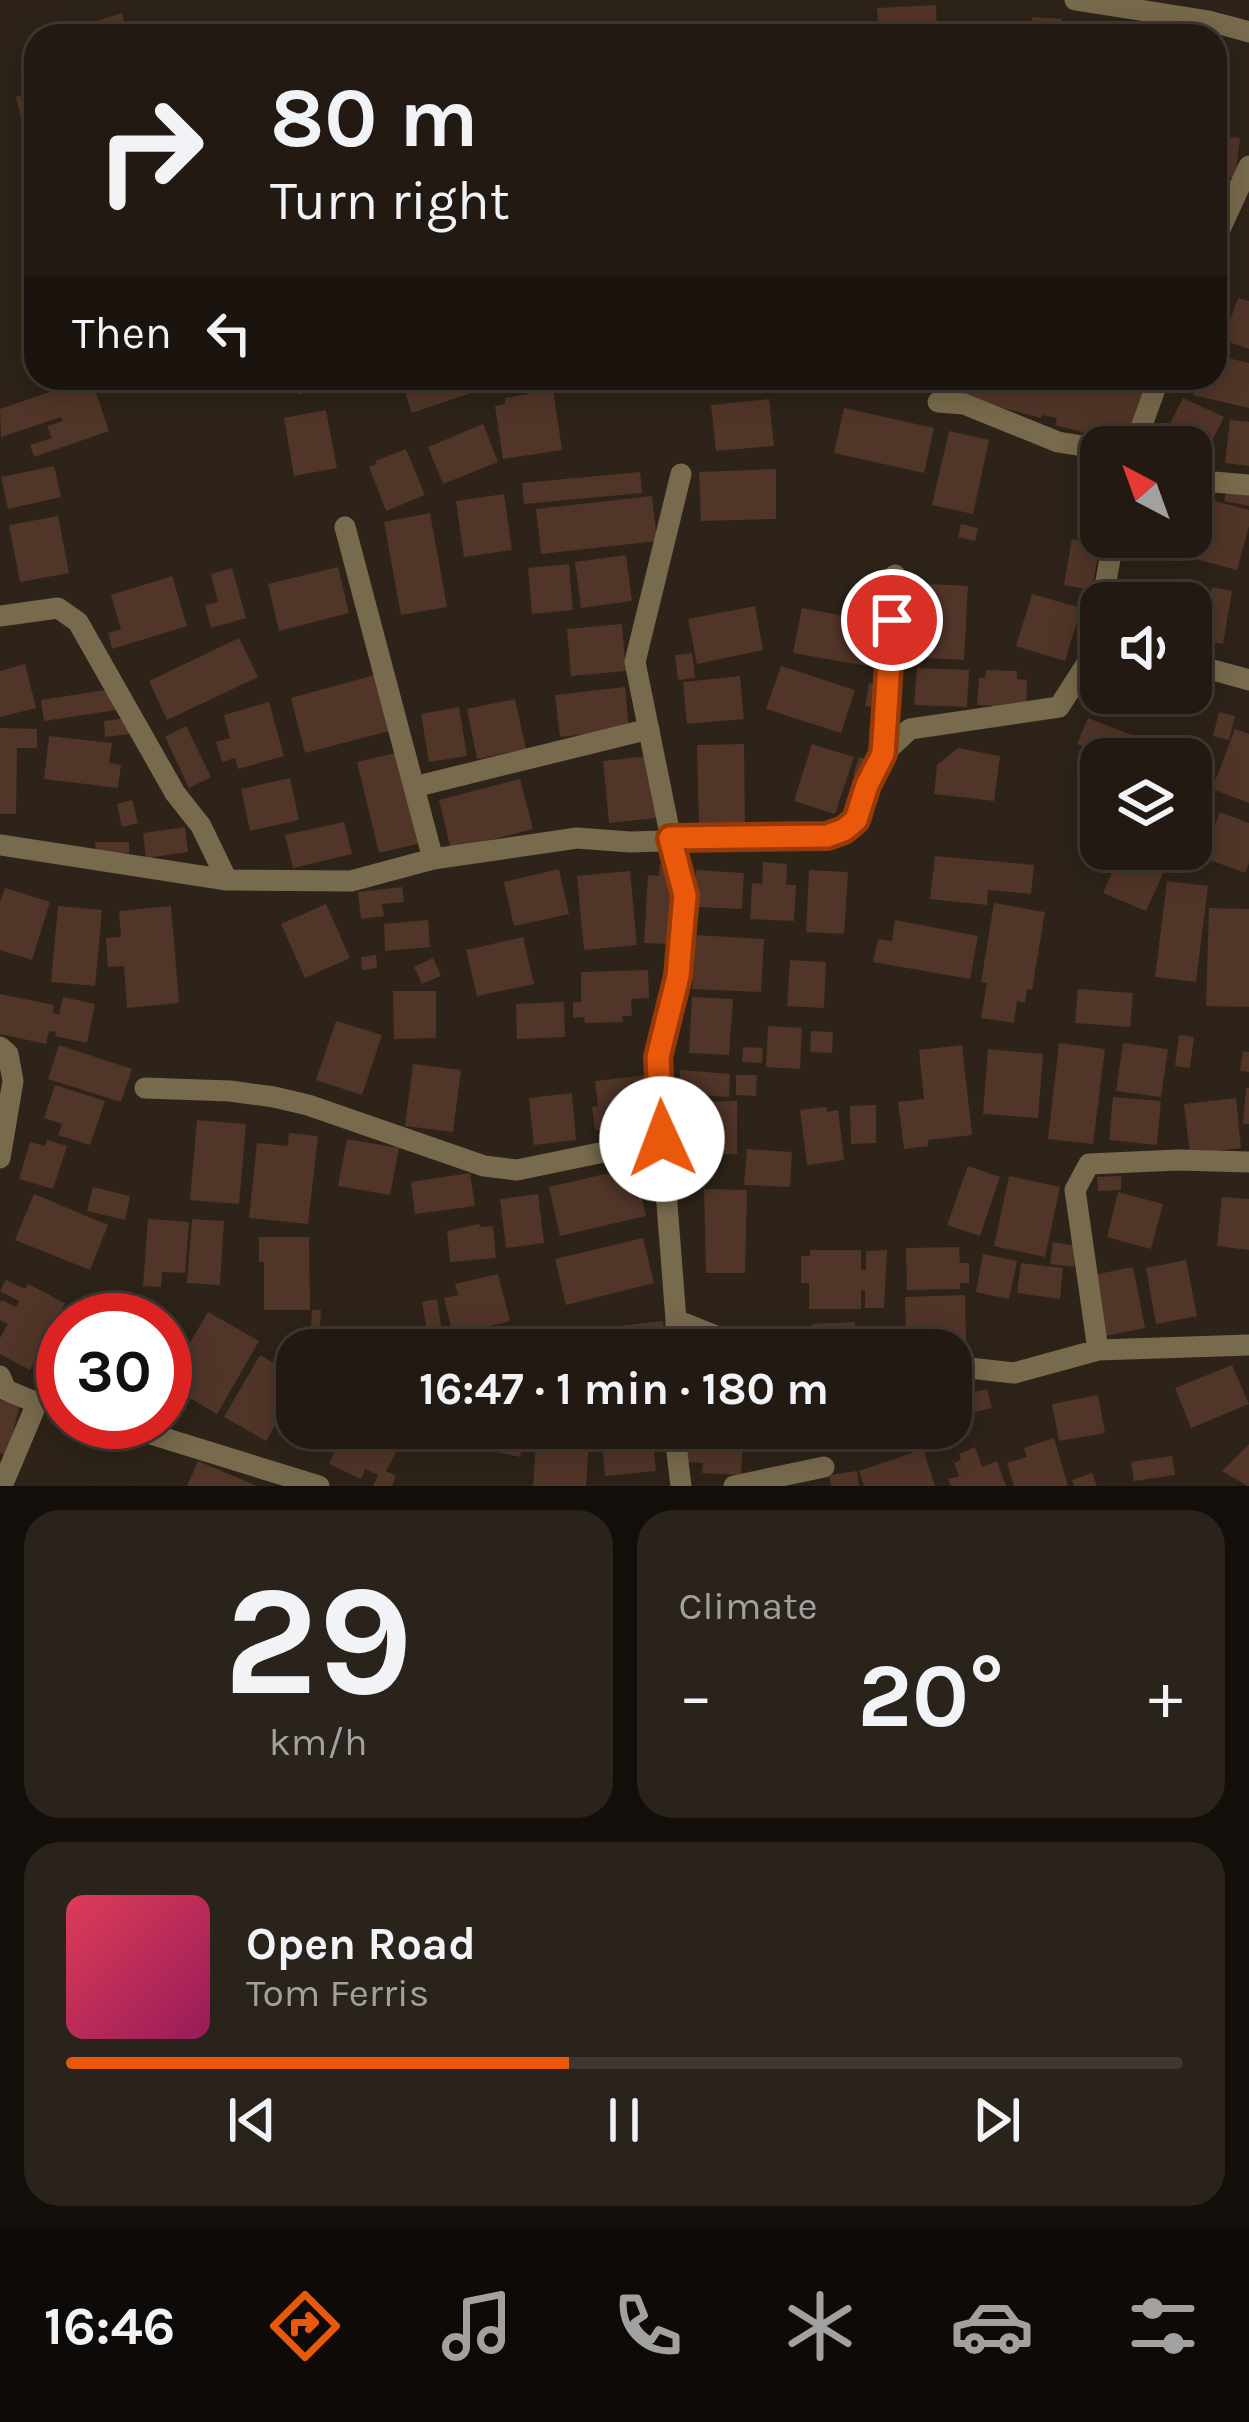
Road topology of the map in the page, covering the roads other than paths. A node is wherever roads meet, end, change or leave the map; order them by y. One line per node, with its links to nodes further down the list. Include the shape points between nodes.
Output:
1 (1075, 0): 2 (street)
2 (1219, 24)
3 (1249, 166): 4 (street)
4 (1227, 214)
5 (1155, 390): 7 (street)
6 (938, 402): 8 (street)
7 (1142, 426)
8 (1080, 446)
9 (681, 474): 18 (street, via 635,662)
10 (1212, 481): 11 (street)
11 (1249, 485)
12 (345, 526): 20 (street)
13 (895, 575): 19 (street)
14 (0, 616): 24 (street, via 58,608 78,622)
15 (1212, 670): 17 (street)
16 (1080, 678): 19 (street, via 1060,706 910,729)
17 (1249, 680)
18 (649, 729): 20 (street); 21 (street)
19 (883, 754): 21 (street, via 856,820 844,830)
20 (414, 787): 23 (street)
21 (670, 838): 23 (street, via 577,838); 27 (street, via 685,895 678,976 658,1057)
22 (0, 845): 24 (street)
23 (433, 859): 24 (street, via 352,881)
24 (227, 880)
25 (0, 1047): 28 (street, via 13,1081)
26 (145, 1088): 27 (street, via 274,1097 517,1170)
27 (662, 1139): 30 (street)
28 (0, 1158)
29 (1249, 1162): 34 (street, via 1089,1165 1076,1190)
30 (676, 1320): 31 (street); 32 (street)
31 (676, 1329)
32 (698, 1329)
33 (1249, 1345): 34 (street)
34 (1098, 1350): 35 (street, via 1014,1373)
35 (972, 1368)
36 (3, 1383): 37 (street); 42 (street, via 37,1402)
37 (36, 1396)
38 (192, 1449): 41 (street)
39 (677, 1449): 44 (street)
40 (824, 1467): 45 (street)
41 (284, 1480): 43 (street)
42 (2, 1486)
43 (319, 1486)
44 (681, 1486)
45 (734, 1486)

